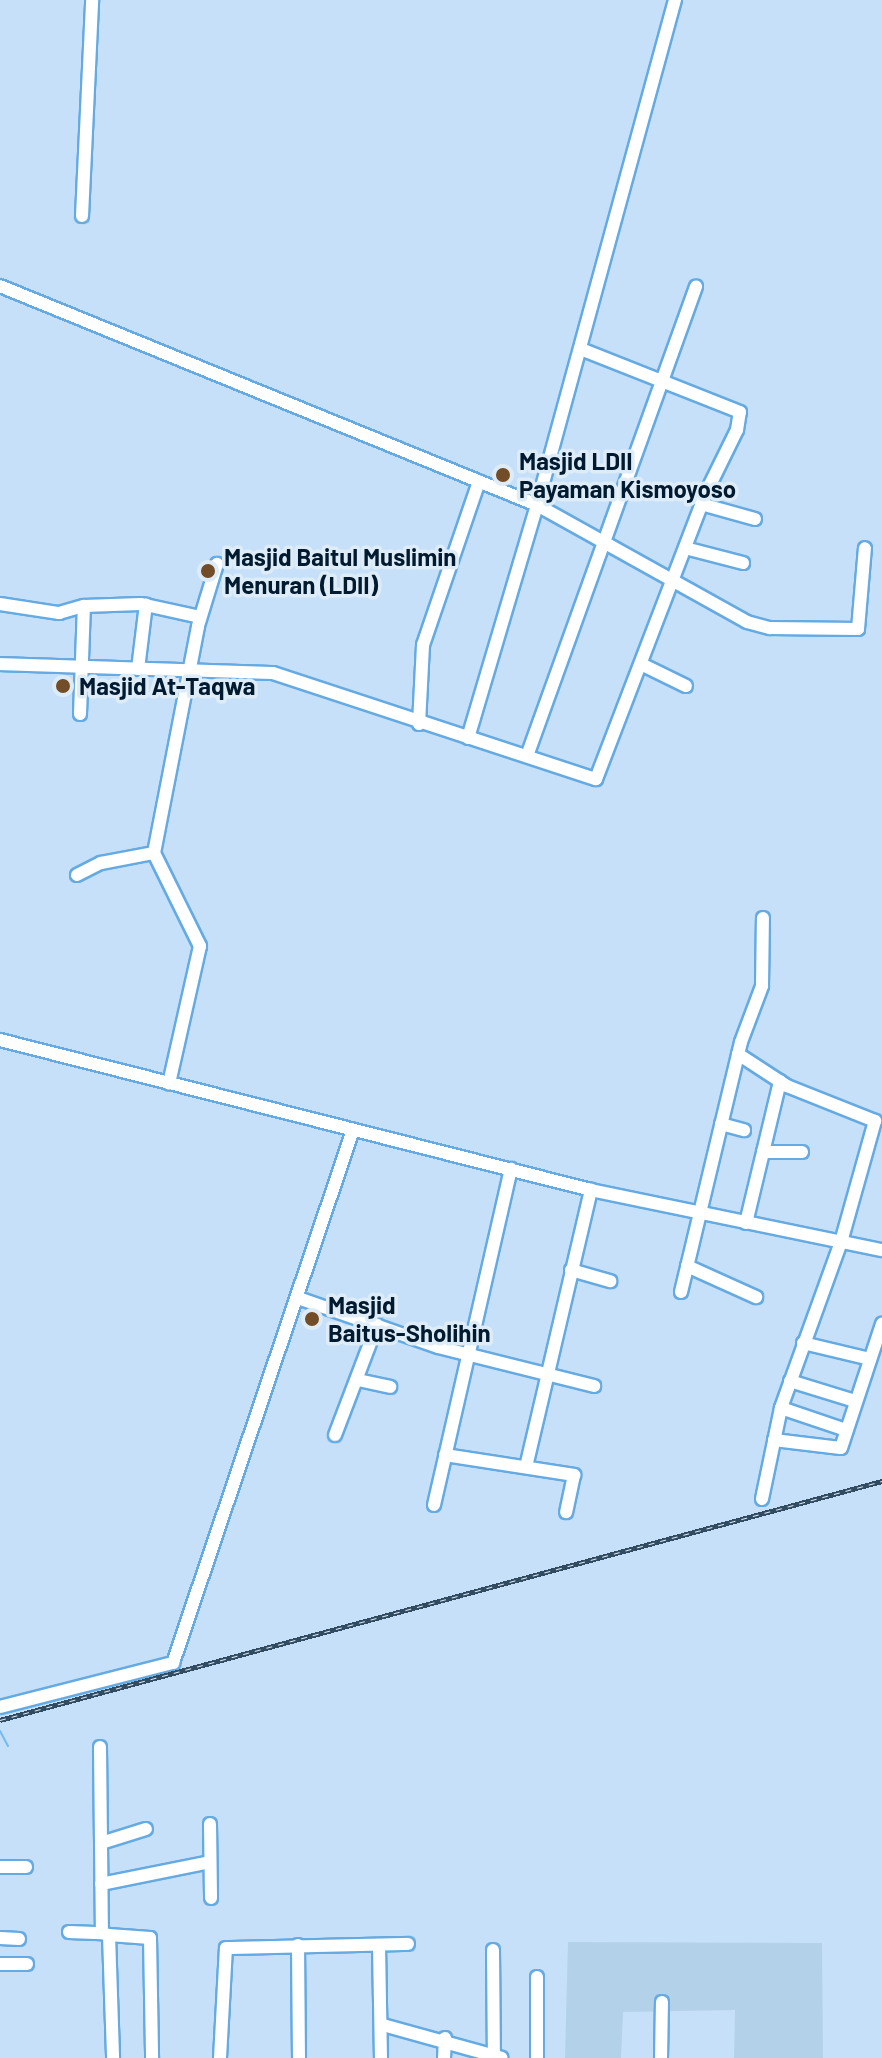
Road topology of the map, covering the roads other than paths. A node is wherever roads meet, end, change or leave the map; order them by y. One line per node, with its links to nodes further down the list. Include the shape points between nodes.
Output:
1 (92, 0): 3 (street)
2 (675, 0): 6 (street)
3 (82, 216)
4 (0, 286): 8 (street)
5 (696, 286): 7 (street)
6 (581, 349): 7 (street); 10 (street)
7 (664, 381): 9 (street, via 740,412 737,430); 12 (street)
8 (479, 481): 10 (street); 29 (street, via 423,645)
9 (701, 504): 11 (street); 13 (street)
10 (537, 505): 12 (street); 30 (street)
11 (755, 519)
12 (604, 540): 17 (street); 31 (street)
13 (685, 548): 15 (street); 17 (street)
14 (865, 548): 17 (street, via 854,631 770,628 723,611)
15 (743, 563)
16 (217, 564): 21 (street)
17 (676, 580): 23 (street)
18 (0, 604): 20 (street, via 59,613)
19 (146, 604): 20 (street); 21 (street); 25 (street)
20 (84, 606): 24 (street)
21 (200, 617): 26 (street)
22 (0, 664): 24 (street)
23 (641, 664): 27 (street); 31 (street, via 596,779)
24 (84, 668): 25 (street); 28 (street)
25 (138, 669): 26 (street)
26 (191, 672): 29 (street, via 273,673); 32 (street)
27 (686, 686)
28 (80, 714)
29 (419, 724): 30 (street)
30 (468, 738): 31 (street)
31 (527, 756)
32 (154, 853): 33 (street, via 101,863); 38 (street, via 200,946)
33 (77, 875)
34 (763, 918): 36 (street, via 762,986)
35 (0, 1040): 38 (street)
36 (738, 1054): 37 (street); 39 (street)
37 (780, 1081): 42 (street); 48 (street, via 875,1121)
38 (169, 1084): 40 (street)
39 (721, 1124): 41 (street); 46 (street)
40 (353, 1130): 44 (street); 55 (street)
41 (744, 1130)
42 (763, 1152): 43 (street); 47 (street)
43 (802, 1152)
44 (511, 1169): 45 (street); 59 (street)
45 (591, 1190): 46 (street); 51 (street)
46 (699, 1213): 47 (street); 50 (street)
47 (746, 1223): 48 (street)
48 (841, 1242): 49 (street); 58 (street)
49 (882, 1250)
50 (687, 1266): 53 (street); 54 (street)
51 (571, 1270): 52 (street); 61 (street)
52 (610, 1281)
53 (681, 1292)
54 (756, 1297)
55 (298, 1298): 57 (street); 76 (street, via 173,1663)
56 (882, 1324): 60 (street)
57 (377, 1325): 59 (street); 62 (street)
58 (803, 1343): 60 (street); 63 (street)
59 (467, 1352): 61 (street); 71 (street)
60 (870, 1359): 66 (street)
61 (546, 1372): 64 (street); 72 (street)
62 (358, 1380): 65 (street); 69 (street)
63 (790, 1381): 66 (street); 67 (street)
64 (594, 1386)
65 (390, 1387)
66 (855, 1401): 68 (street)
67 (781, 1408): 68 (street); 70 (street)
68 (846, 1430): 70 (street, via 839,1449)
69 (335, 1435)
70 (774, 1440): 73 (street)
71 (445, 1455): 72 (street); 74 (street)
72 (526, 1467): 75 (street, via 574,1475)
73 (762, 1499)
74 (434, 1505)
75 (566, 1512)
76 (0, 1707)
77 (100, 1747): 80 (street)
78 (210, 1824): 81 (street)
79 (146, 1829): 80 (street)
80 (101, 1843): 84 (street)
81 (210, 1862): 84 (street); 85 (street)
82 (0, 1867): 83 (street)
83 (26, 1867)
84 (101, 1884): 87 (street)
85 (211, 1898)
86 (69, 1932): 87 (street)
87 (106, 1934): 101 (street); 102 (street, via 150,1938)
88 (0, 1938): 89 (street)
89 (19, 1939)
90 (408, 1944): 92 (street)
91 (298, 1945): 92 (street); 103 (street, via 223,1951); 104 (street)
92 (379, 1945): 98 (street)
93 (493, 1950): 100 (street)
94 (0, 1964): 95 (street)
95 (27, 1964)
96 (537, 1977): 107 (street)
97 (662, 2002): 108 (street)
98 (383, 2025): 99 (street); 105 (street)
99 (445, 2038): 100 (street); 106 (street)
100 (498, 2057)
101 (113, 2058)
102 (152, 2058)
103 (220, 2058)
104 (299, 2058)
105 (381, 2058)
106 (444, 2058)
107 (537, 2058)
108 (661, 2058)

